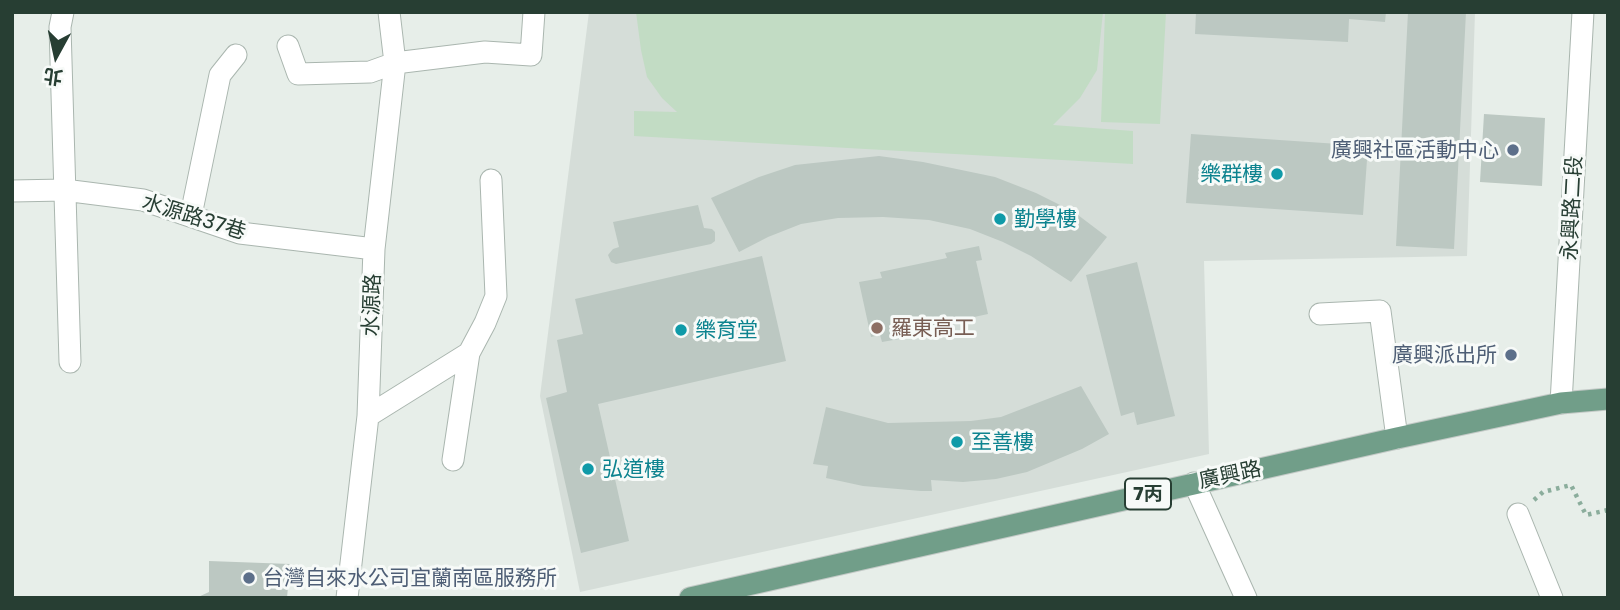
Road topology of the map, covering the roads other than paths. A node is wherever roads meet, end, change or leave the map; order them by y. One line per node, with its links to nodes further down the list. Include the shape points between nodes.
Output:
1 (63, 12): 9 (street)
2 (390, 12): 7 (street, 水源路)
3 (534, 12): 7 (street, via 531,55 485,52)
4 (1583, 12): 17 (street, 永興路二段)
5 (288, 46): 7 (street, via 298,74 370,72)
6 (236, 55): 11 (street, via 220,75)
7 (395, 63): 12 (street, 水源路)
8 (491, 180): 14 (street, via 496,296)
9 (64, 190): 10 (street, 水源路37巷); 11 (street, 水源路37巷, via 143,200); 15 (street)
10 (12, 191)
11 (191, 215): 12 (street, 水源路37巷, via 240,233)
12 (374, 249): 18 (street, 水源路)
13 (1320, 314): 19 (street, via 1380,311)
14 (468, 353): 18 (street); 20 (street)
15 (70, 362)
16 (1607, 401): 17 (main road, 廣興路 / 7丙)
17 (1561, 403): 19 (main road, 廣興路 / 7丙)
18 (368, 416): 23 (street, 水源路)
19 (1397, 438): 21 (main road, 廣興路 / 7丙)
20 (453, 460)
21 (1194, 483): 24 (main road, 廣興路 / 7丙); 25 (street)
22 (1518, 514): 26 (street)
23 (347, 598)
24 (690, 598)
25 (1246, 598)
26 (1552, 598)

